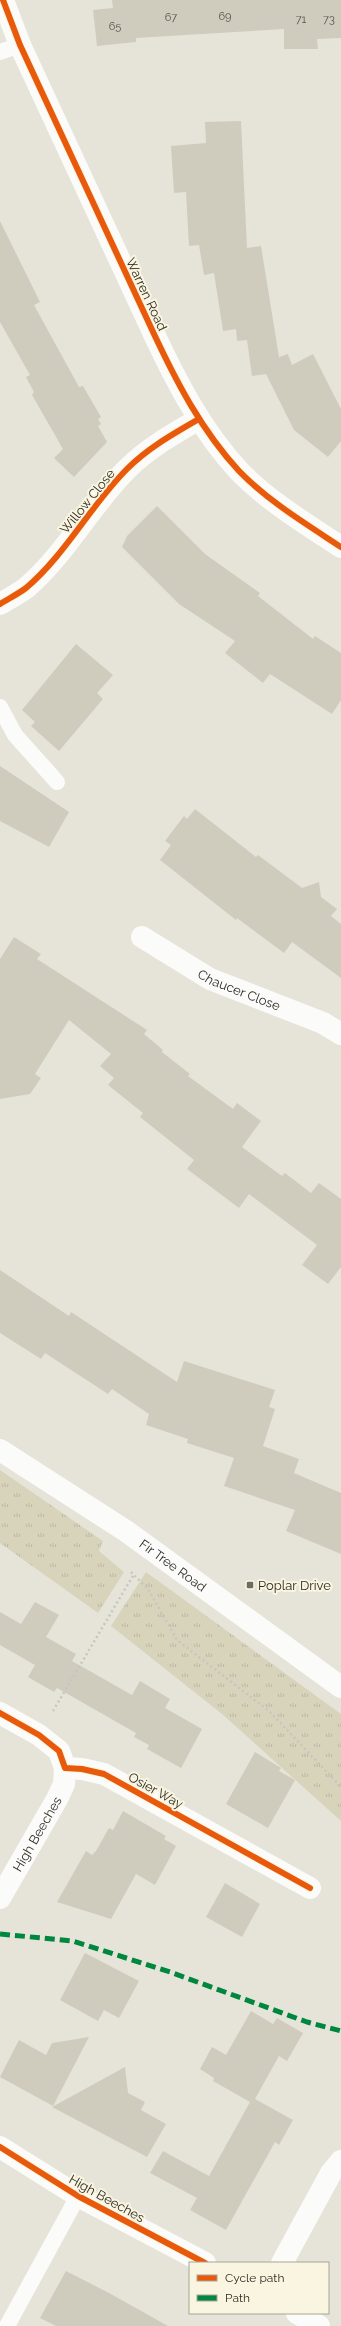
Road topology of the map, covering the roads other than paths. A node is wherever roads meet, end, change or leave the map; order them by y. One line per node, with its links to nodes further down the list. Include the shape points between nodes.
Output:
1 (3, 0): 2 (street, Warren Road)
2 (10, 49): 3 (street, Warren Road, via 173,376)
3 (199, 419): 4 (street, Warren Road, via 239,471 282,507); 5 (street, Willow Close, via 148,450 127,469 47,568 25,589)
4 (341, 547)
5 (0, 604)
6 (0, 707): 7 (lane, via 15,735)
7 (57, 782)
8 (142, 937): 9 (street, Chaucer Close, via 210,979 323,1023)
9 (341, 1034)
10 (0, 1450): 11 (street, Fir Tree Road, via 126,1531)
11 (341, 1687)
12 (0, 1713): 13 (street, via 39,1735 59,1751)
13 (65, 1768): 14 (street, Osier Way, via 82,1768 104,1774); 15 (street, High Beeches, via 64,1784 57,1799)
14 (310, 1888)
15 (0, 1898)
16 (0, 2147): 18 (street, High Beeches)
17 (341, 2161): 20 (street, via 331,2173)
18 (78, 2196): 19 (street, High Beeches); 22 (lane)
19 (203, 2262)
20 (283, 2262)
21 (299, 2314): 23 (street)
22 (7, 2326)
23 (319, 2326)

